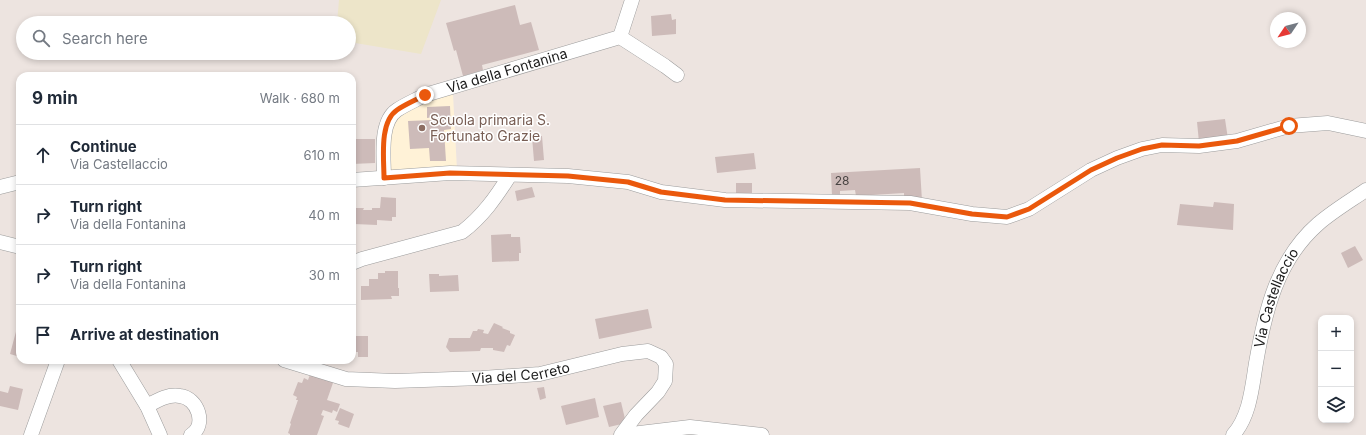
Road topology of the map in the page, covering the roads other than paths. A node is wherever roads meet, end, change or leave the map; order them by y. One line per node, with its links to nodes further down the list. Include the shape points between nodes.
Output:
1 (632, 0): 2 (street)
2 (620, 37): 3 (street); 6 (street, Via della Fontanina, via 425,95 396,110 384,131)
3 (677, 75)
4 (1366, 131): 5 (street, via 1328,123 1289,126 1237,141 1199,146 1162,145 1142,149 1091,170 1029,209 1007,217 972,214 910,203 725,200 661,192 628,182 568,176)
5 (510, 175): 6 (street, via 450,173); 13 (street, via 494,200 475,222 462,232)
6 (384, 178): 7 (street)
7 (356, 180)
8 (16, 183): 9 (street)
9 (0, 187)
10 (1366, 190): 23 (street, Via Castellaccio, via 1319,224 1298,245 1276,282 1263,324 1248,408)
11 (0, 242): 12 (street)
12 (16, 246)
13 (356, 261)
14 (57, 364): 18 (street)
15 (121, 364): 17 (street)
16 (297, 364): 21 (street, Via del Cerreto, via 346,379 395,381 482,378 540,374 622,354 648,351 661,357 666,364 665,381)
17 (147, 406): 19 (street); 20 (street, via 166,396 182,396 189,399 197,407 199,414 199,425)
18 (31, 435)
19 (160, 435)
20 (191, 435)
21 (622, 435): 22 (street, via 690,427)
22 (762, 435)
23 (1233, 435)

